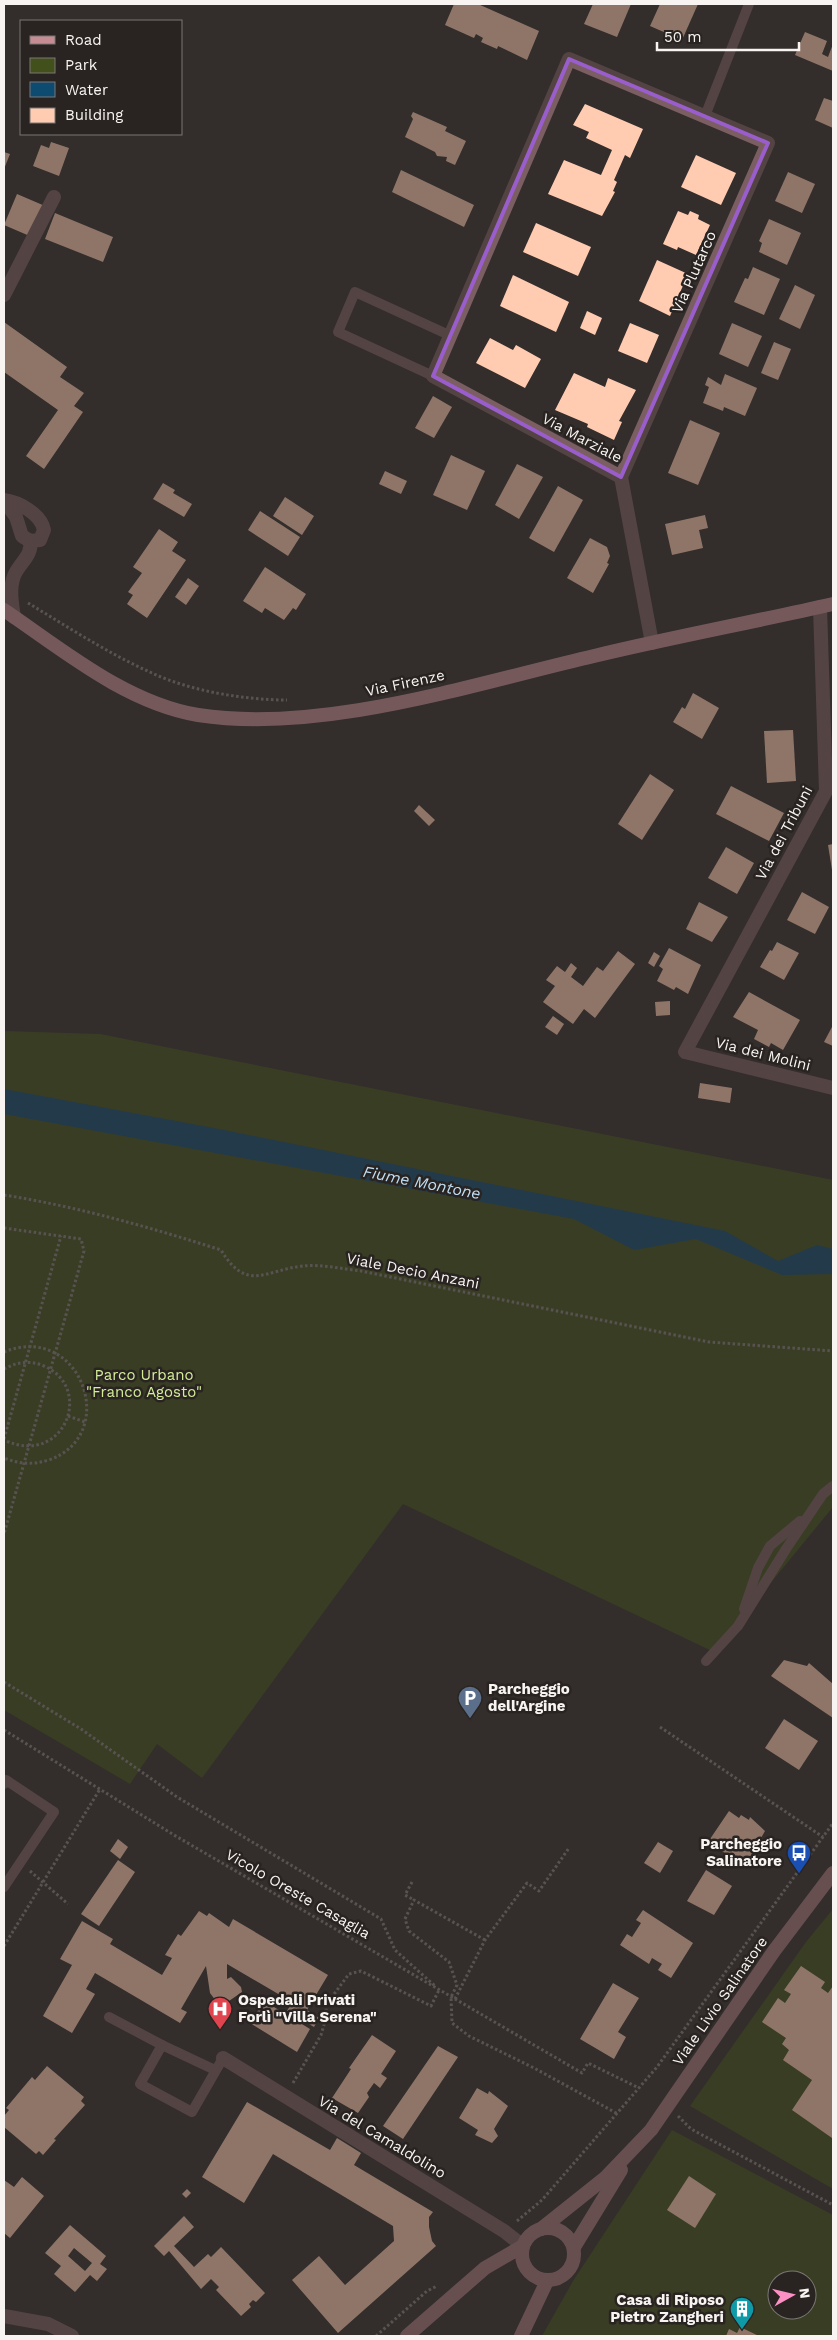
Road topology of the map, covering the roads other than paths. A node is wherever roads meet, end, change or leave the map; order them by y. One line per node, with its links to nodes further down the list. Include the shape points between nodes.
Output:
1 (749, 4): 2 (lane)
2 (704, 116): 5 (street, Via Plutarco, via 569,59); 7 (street, Via Plutarco, via 768,143)
3 (54, 197): 4 (street)
4 (4, 295)
5 (449, 335): 6 (street); 6 (lane, Via Marziale, via 355,292 341,324 338,332)
6 (433, 376): 7 (street, Via Marziale)
7 (621, 477): 12 (street, Via Marziale)
8 (4, 500): 9 (street, via 16,517 22,536); 9 (street, via 26,509 43,524 44,534 40,540)
9 (30, 541): 11 (street, via 31,552 13,577)
10 (826, 605): 12 (main road, Via Firenze); 13 (street, Via dei Tribuni)
11 (9, 613): 12 (main road, Via Firenze, via 105,678 158,704 198,715 253,719 372,707)
12 (652, 642)
13 (830, 794): 14 (street, Via dei Tribuni)
14 (685, 1052): 15 (street, Via dei Molini)
15 (833, 1088)
16 (833, 1486): 17 (lane, via 823,1494)
17 (812, 1511): 18 (lane); 18 (lane, via 770,1546 758,1568)
18 (738, 1626): 19 (lane)
19 (706, 1661)
20 (4, 1784): 22 (lane, via 6,1780 54,1812)
21 (833, 1873): 27 (main road, Viale Livio Salinatore, via 774,1951 651,2130)
22 (4, 1887)
23 (109, 2017): 24 (lane)
24 (162, 2045): 26 (lane); 26 (lane, via 140,2084 192,2112)
25 (224, 2058): 26 (lane); 29 (street, Via del Camaldolino, via 504,2231)
26 (215, 2070)
27 (634, 2148): 28 (main road, Viale Livio Salinatore, via 605,2178); 30 (main road, Viale Livio Salinatore)
28 (541, 2228): 29 (main road, via 527,2238); 30 (main road, via 558,2229)
29 (523, 2246): 31 (main road, via 526,2269); 34 (main road, via 485,2268)
30 (574, 2247): 31 (main road, via 575,2256 569,2271)
31 (547, 2281): 35 (main road)
32 (4, 2316): 33 (street, via 48,2324)
33 (72, 2336)
34 (407, 2336)
35 (520, 2336)

